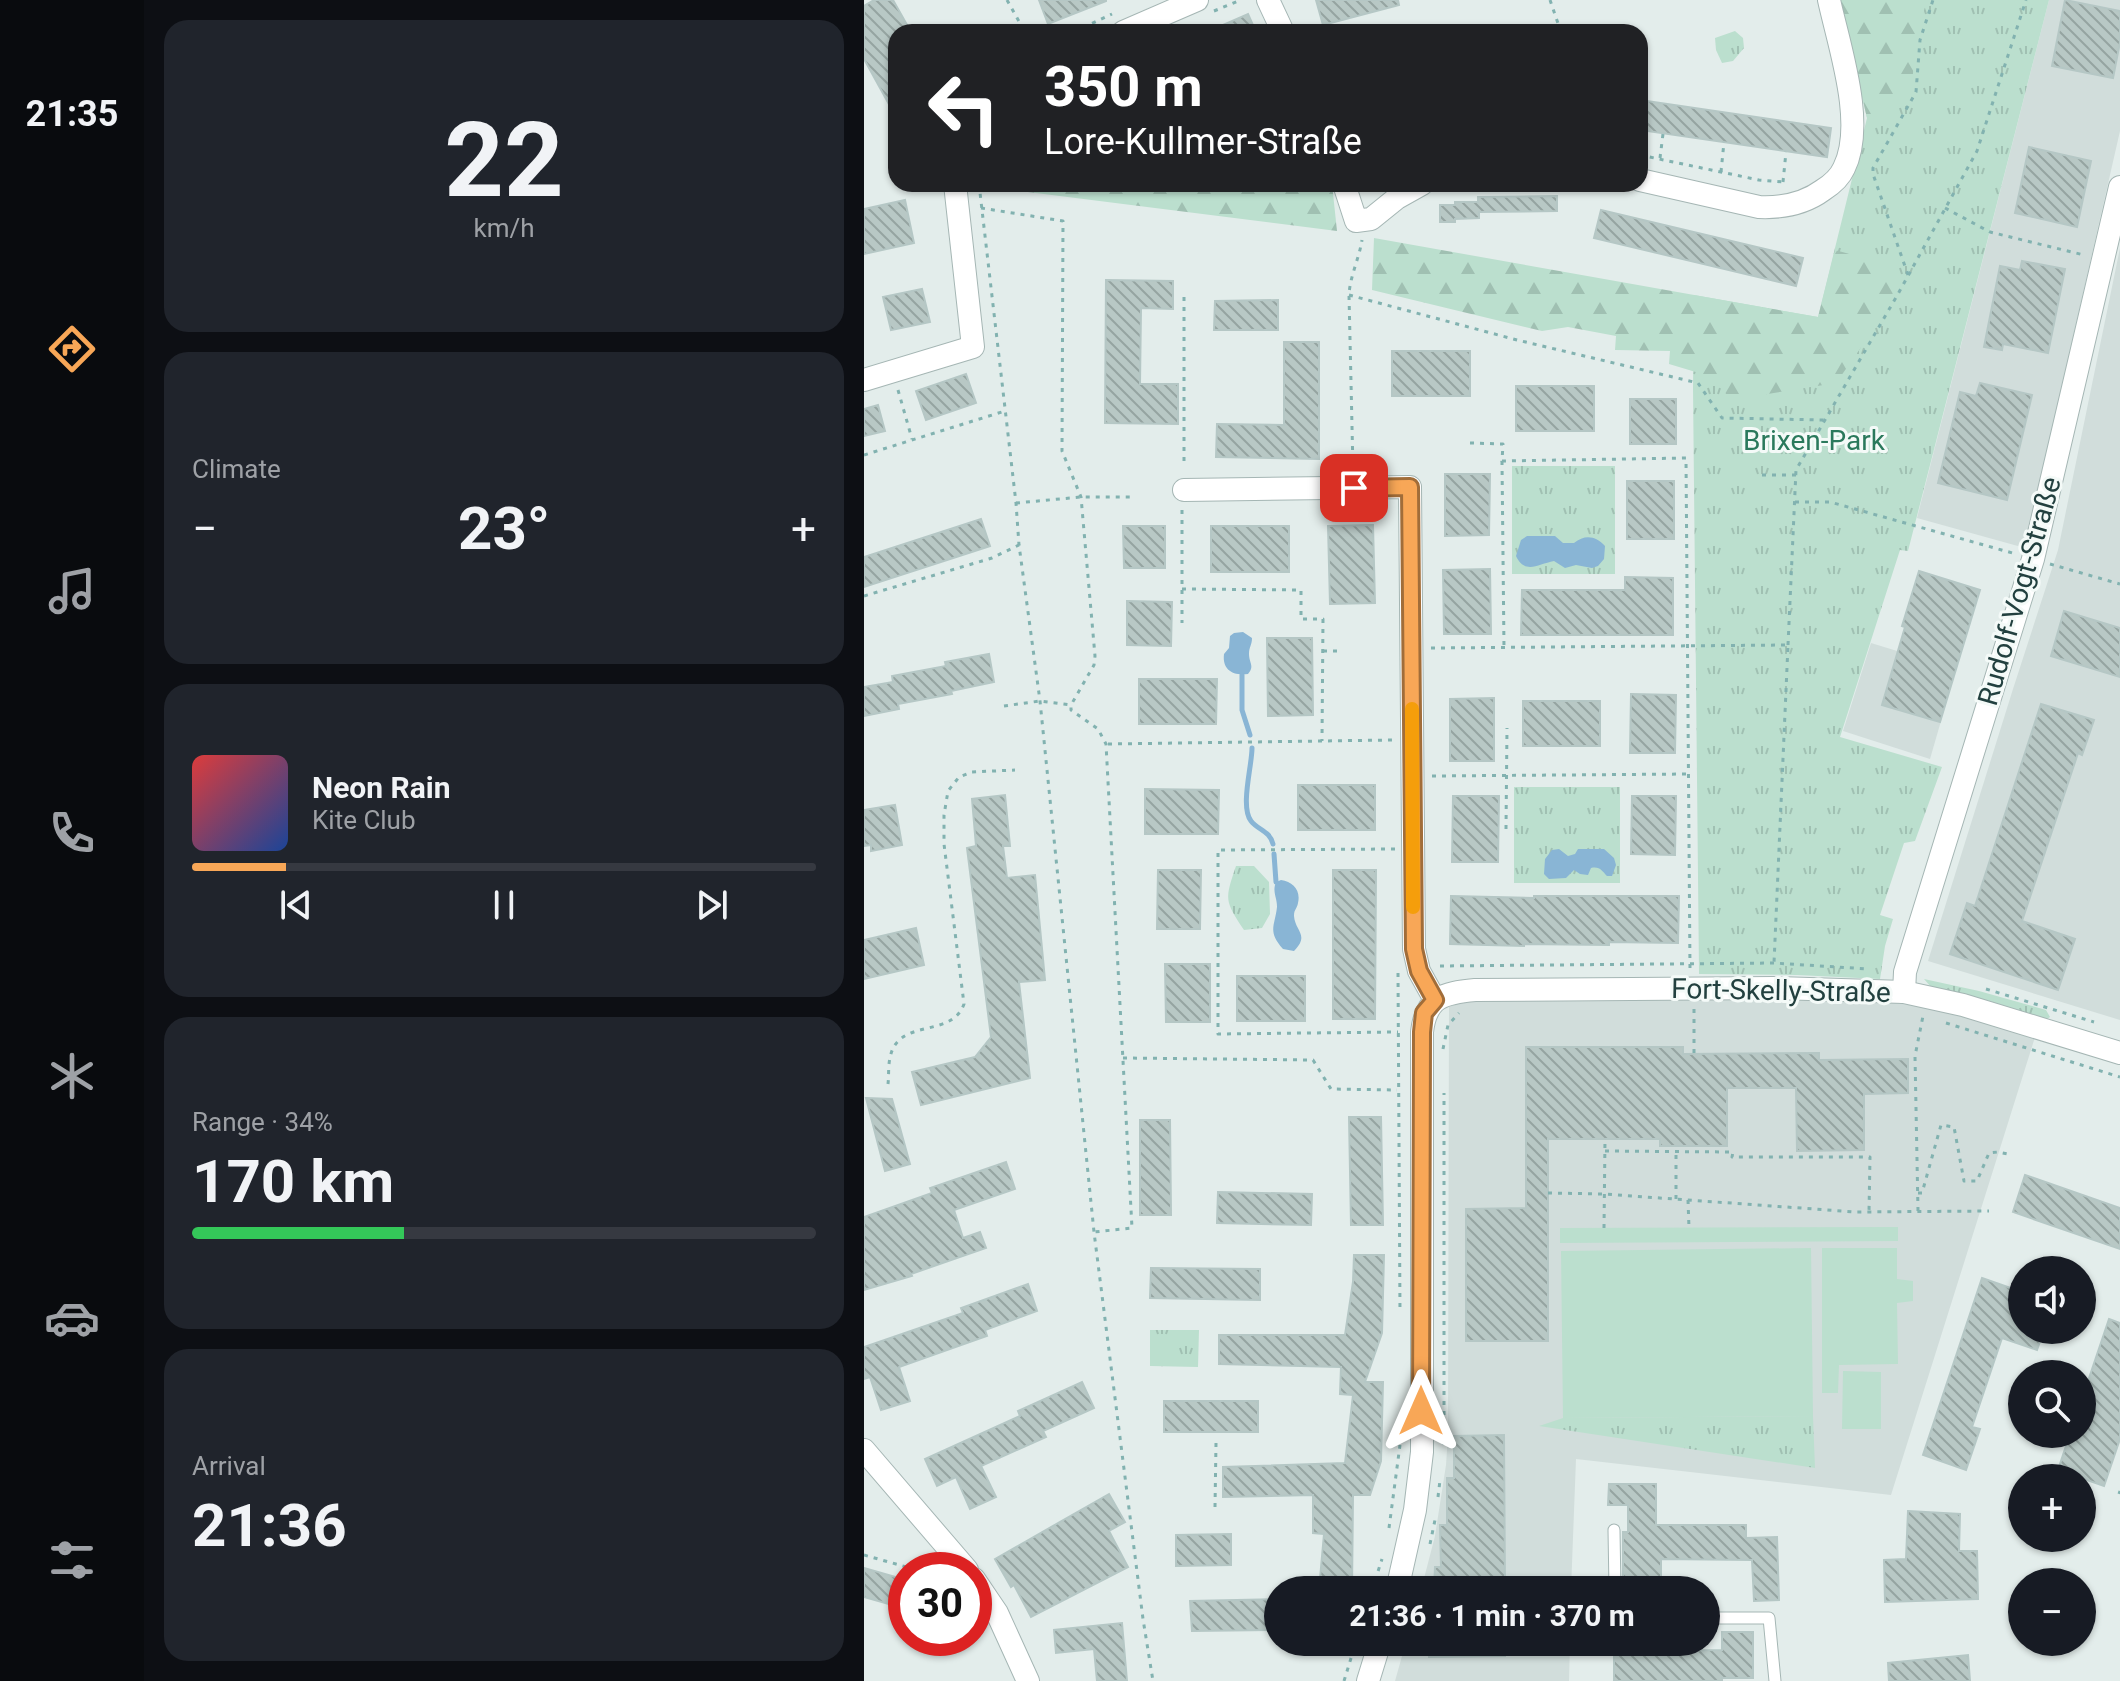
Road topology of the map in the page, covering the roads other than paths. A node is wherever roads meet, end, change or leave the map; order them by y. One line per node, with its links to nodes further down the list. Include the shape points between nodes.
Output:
1 (1197, 0): 4 (street)
2 (1268, 0): 5 (street)
3 (1829, 0): 6 (street, via 1854,126 1844,170 1829,186 1783,207 1759,207)
4 (1142, 24)
5 (1279, 24)
6 (1648, 182)
7 (2120, 187): 13 (street, Rudolf-Vogt-Straße, via 2033,559 1905,972)
8 (956, 192): 11 (street, via 973,347)
9 (1347, 192): 10 (street, via 1356,221 1371,219)
10 (1408, 192)
11 (864, 380)
12 (1183, 494): 14 (street, via 1410,487 1414,949)
13 (1904, 992): 14 (street, Fort-Skelly-Straße, via 1475,990); 15 (street, Fort-Skelly-Straße)
14 (1435, 1000): 19 (street, via 1424,1013 1422,1032 1422,1452)
15 (2120, 1053)
16 (864, 1450): 18 (street)
17 (1614, 1530): 20 (lane)
18 (952, 1552)
19 (1400, 1576)
20 (1615, 1576)
21 (992, 1606): 24 (street)
22 (1720, 1618): 26 (lane, via 1769,1618)
23 (1376, 1656): 25 (street)
24 (1028, 1681)
25 (1368, 1681)
26 (1775, 1681)

